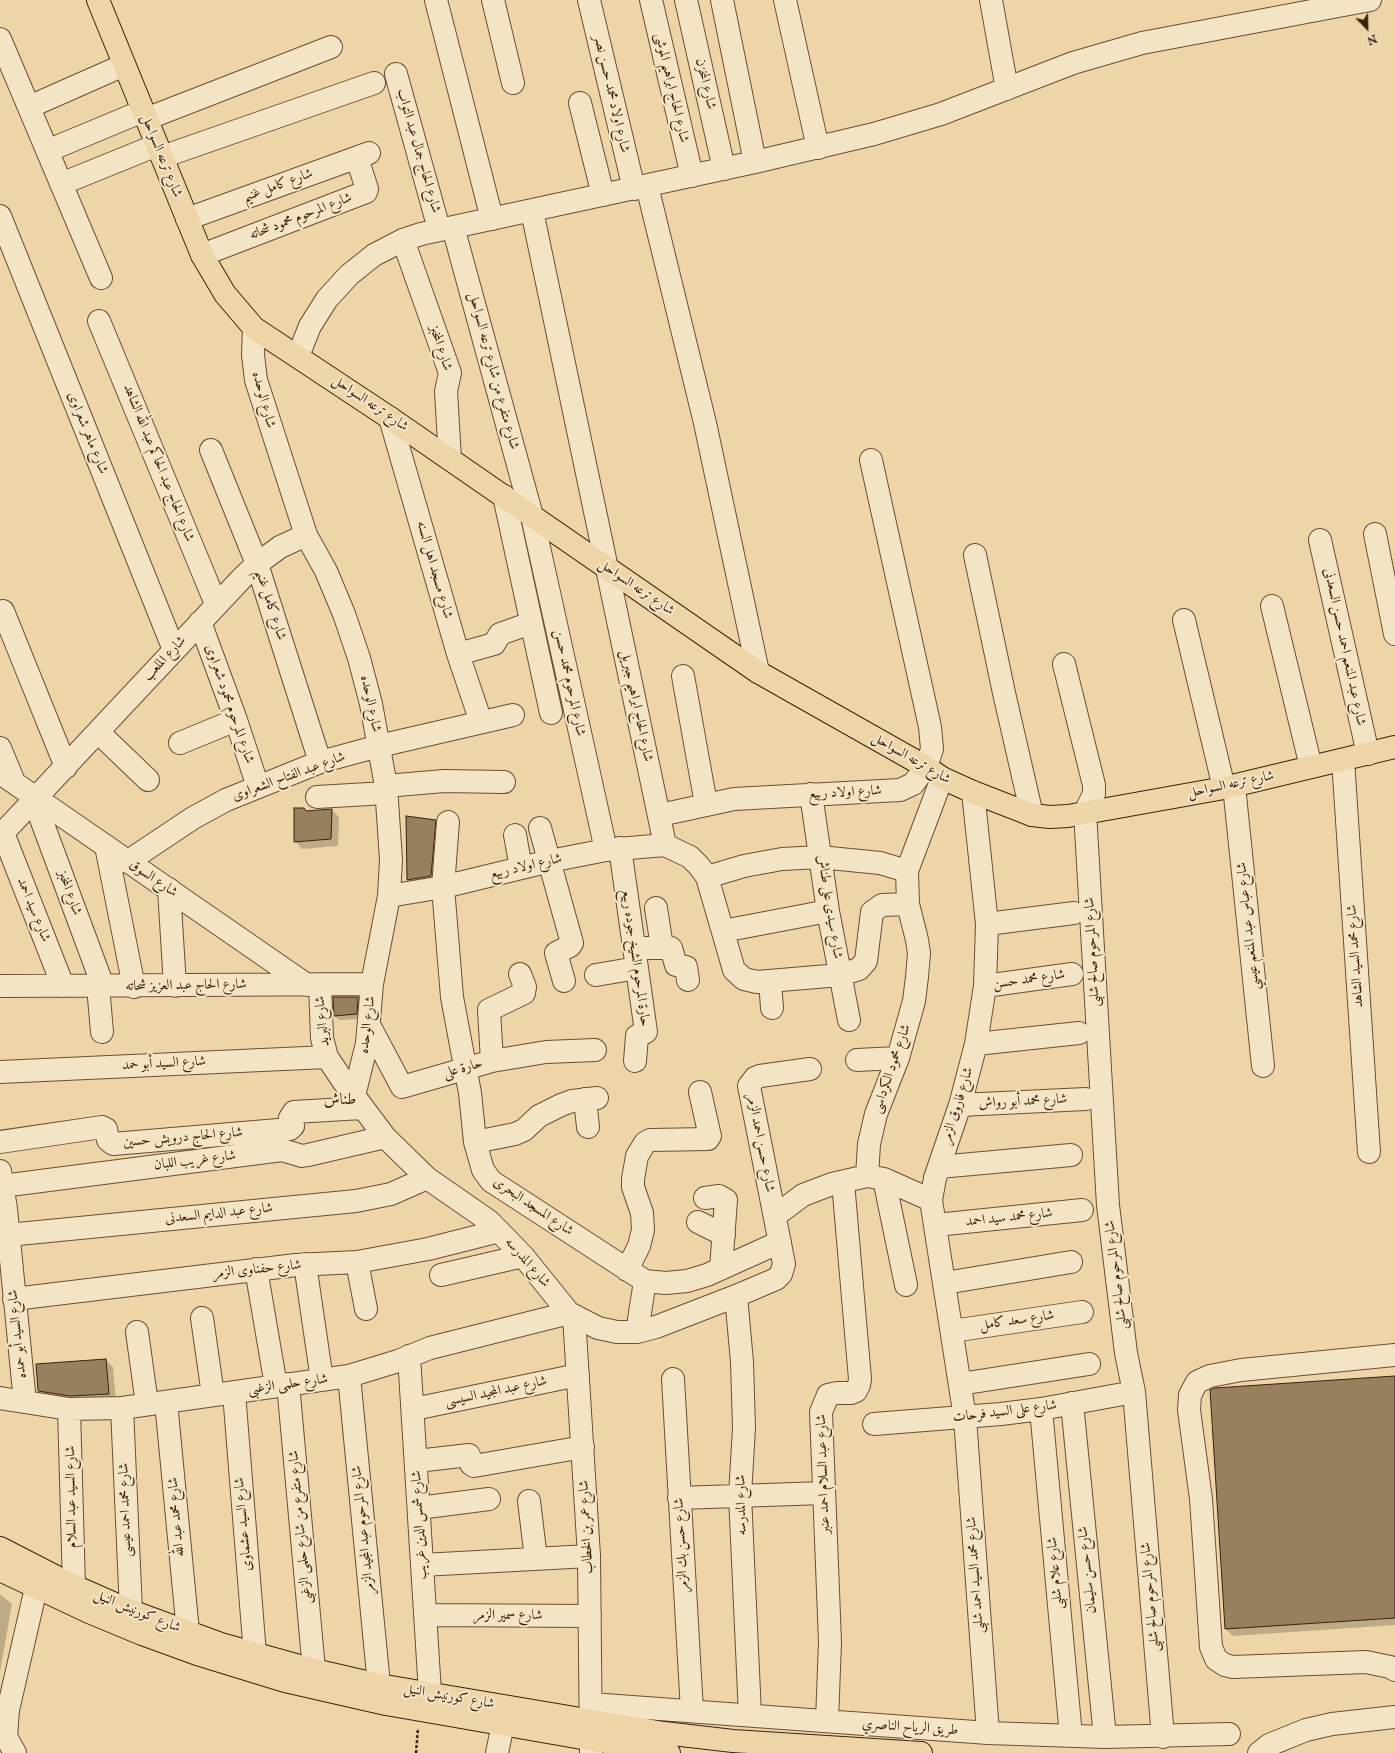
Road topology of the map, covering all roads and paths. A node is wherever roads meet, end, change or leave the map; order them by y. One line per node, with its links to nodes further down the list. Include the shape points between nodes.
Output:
1 (98, 0): 13 (main road, شارع ترعه السواحل)
2 (436, 0): 34 (street)
3 (493, 0): 16 (street)
4 (589, 0): 29 (street, شارع اولاد محمد حسن نصر)
5 (651, 0): 27 (street, شارع الحاج ابراهيم الموشى)
6 (686, 0): 26 (street, شارع المخزن)
7 (722, 0): 25 (street)
8 (785, 0): 21 (street)
9 (991, 0): 17 (street)
10 (1370, 0): 17 (street, via 1142,43 1073,63)
11 (0, 39): 19 (street)
12 (331, 47): 20 (street)
13 (124, 66): 19 (street); 20 (main road, شارع ترعه السواحل)
14 (396, 74): 35 (street, شارع الحاج جمال عبد التواب)
15 (374, 83): 23 (street)
16 (513, 83)
17 (1007, 89): 21 (street, via 908,125)
18 (580, 104): 30 (street)
19 (29, 107): 22 (street)
20 (144, 115): 22 (street); 23 (main road, شارع ترعه السواحل)
21 (818, 148): 25 (street)
22 (47, 151): 28 (street)
23 (159, 151): 28 (street); 33 (main road, شارع ترعه السواحل)
24 (363, 155): 33 (street, شارع كامل غنيم); 37 (street, شارع المرحوم محمود شحاته, via 366,192)
25 (755, 162): 26 (street)
26 (724, 169): 27 (street)
27 (692, 176): 29 (street)
28 (61, 184): 38 (street)
29 (640, 187): 30 (street); 64 (street, شارع اولاد محمد حسن نصر, via 705,423)
30 (603, 195): 31 (street)
31 (532, 211): 34 (street); 53 (street, شارع الحاج ابراهيم جبريل)
32 (0, 216): 61 (street, شارع ماهر شعراوى)
33 (187, 219): 37 (main road, شارع ترعه السواحل)
34 (492, 219): 35 (street)
35 (446, 228): 36 (street); 47 (street, شارع متفرع من شارع ترعه السواحل)
36 (403, 240): 41 (street, via 374,255 349,275 310,326); 44 (street, شارع المخبز, via 450,373 446,391)
37 (202, 255): 40 (main road, شارع ترعه السواحل, via 225,294)
38 (101, 278)
39 (100, 322): 54 (street, شارع الحاج عبد الحاكم عبد الله الشاهد)
40 (254, 328): 41 (main road, شارع ترعه السواحل); 49 (street, شارع الوحده, via 253,355 256,380)
41 (298, 356): 42 (main road, شارع ترعه السواحل)
42 (390, 418): 44 (main road, شارع ترعه السواحل); 62 (street, شارع مسجد اهل السنه)
43 (211, 450): 52 (street, شارع كامل غنيم)
44 (450, 459): 46 (main road, شارع ترعه السواحل)
45 (871, 460): 80 (street, شارع محمود الكرداسى, via 930,727)
46 (504, 496): 47 (main road, شارع ترعه السواحل); 59 (street)
47 (532, 516): 53 (main road, شارع ترعه السواحل); 101 (street, شارع المرحوم محمد حسن)
48 (1374, 534): 60 (street)
49 (306, 535): 52 (street, شارع الملعب, via 280,548); 72 (street, شارع الوحده, via 326,571 360,658)
50 (1320, 540): 75 (street, شارع عبد المنعم احمد حسن السعدنى)
51 (975, 555): 93 (street)
52 (257, 564): 54 (street, شارع الملعب); 77 (street, شارع كامل غنيم)
53 (606, 568): 64 (main road, شارع ترعه السواحل); 94 (street, شارع الحاج ابراهيم جبريل)
54 (216, 604): 58 (street, شارع الملعب)
55 (1272, 606): 79 (street)
56 (2, 611): 78 (street)
57 (1184, 620): 85 (street, شارع عباس عبد المنعم عيسي)
58 (200, 622): 61 (street, شارع الملعب); 68 (street, شارع المرحوم محمود شعراوى)
59 (531, 623): 62 (street, via 500,634 494,644); 66 (street)
60 (1395, 634)
61 (174, 650): 70 (street, شارع الملعب)
62 (458, 654): 69 (street, شارع مسجد اهل السنه)
63 (1064, 664): 92 (street, via 1094,785 1094,794)
64 (758, 672): 80 (main road, شارع ترعه السواحل)
65 (683, 676): 91 (street)
66 (551, 713)
67 (513, 715): 69 (street, شارع عبد الفتاح الشعراوى)
68 (236, 720): 71 (street); 84 (street, شارع المرحوم محمود شعراوى)
69 (481, 722): 72 (street, شارع عبد الفتاح الشعراوى)
70 (98, 732): 78 (street, شارع الملعب); 82 (street)
71 (180, 743)
72 (379, 746): 77 (street, شارع عبد الفتاح الشعراوى); 86 (street, شارع الوحده)
73 (1395, 747): 75 (main road, شارع ترعه السواحل)
74 (0, 748): 81 (street)
75 (1368, 754): 76 (main road, شارع ترعه السواحل)
76 (1343, 760): 79 (main road, شارع ترعه السواحل); 158 (street, شارع محمد السيد الشاهد)
77 (320, 762): 84 (street, شارع عبد الفتاح الشعراوى)
78 (66, 767): 90 (street, شارع الملعب)
79 (1311, 768): 85 (main road, شارع ترعه السواحل)
80 (934, 773): 87 (main road, شارع ترعه السواحل); 88 (street, شارع اولاد ربيع, via 900,790); 106 (street, شارع محمود الكرداسى)
81 (7, 777): 90 (street, شارع السوق)
82 (148, 780)
83 (504, 782): 86 (street, via 444,781)
84 (258, 787): 104 (street, شارع عبد الفتاح الشعراوى, via 226,800 193,818)
85 (1229, 787): 92 (main road, شارع ترعه السواحل); 146 (street, شارع عباس عبد المنعم عيسي)
86 (386, 790): 89 (street); 110 (street, شارع الوحده, via 390,860)
87 (973, 792): 93 (main road, شارع ترعه السواحل); 115 (street, شارع فاروق الزمر)
88 (811, 794): 91 (street, شارع اولاد ربيع, via 734,798); 102 (street, شارع سيدى على طناش)
89 (316, 797)
90 (35, 799): 97 (street, شارع الملعب); 100 (street, شارع السوق); 129 (street, شارع المخبز)
91 (706, 804): 94 (street, شارع اولاد ربيع)
92 (1085, 812): 93 (main road, شارع ترعه السواحل, via 1050,817); 205 (street, شارع المرحوم صالح شلبى, via 1108,1205 1126,1353)
93 (1032, 814)
94 (660, 816): 99 (street, شارع الحاج ابراهيم جبريل)
95 (448, 822): 108 (street, شارع المسجد البحرى)
96 (540, 828): 103 (street)
97 (1, 834): 128 (street, شارع سيد احمد)
98 (515, 835): 105 (street)
99 (665, 845): 101 (street, شارع اولاد ربيع); 107 (street, via 690,857)
100 (106, 846): 104 (street, شارع السوق); 133 (street)
101 (613, 849): 103 (street, شارع اولاد ربيع); 118 (street, حارة المرحوم الشيخ جوده ربيع)
102 (820, 857): 106 (street, via 880,863); 107 (street, via 774,860); 113 (street, شارع سيدى على طناش)
103 (550, 861): 105 (street, شارع اولاد ربيع); 122 (street, via 572,943 556,952)
104 (127, 862): 109 (street, شارع السوق)
105 (521, 868): 108 (street, شارع اولاد ربيع)
106 (907, 871): 111 (street, شارع محمود الكرداسى)
107 (707, 878): 116 (street)
108 (443, 887): 110 (street, شارع اولاد ربيع); 147 (street, شارع المسجد البحرى, via 454,1019)
109 (169, 889): 126 (street, شارع السوق); 130 (street)
110 (389, 896): 125 (street, شارع الوحده)
111 (908, 904): 121 (street, via 876,907 870,917 866,961 859,969); 142 (street, شارع محمود الكرداسى, via 917,940 918,969 914,1001)
112 (656, 908): 117 (street)
113 (828, 911): 116 (street); 121 (street, شارع سيدى على طناش)
114 (1074, 913): 115 (street)
115 (987, 924): 132 (street, شارع فاروق الزمر)
116 (723, 932): 124 (street, via 734,970 744,979)
117 (662, 947): 118 (street); 123 (street, via 672,948 676,965 686,967)
118 (636, 958): 120 (street); 144 (street, حارة المرحوم الشيخ جوده ربيع, via 646,1032 637,1036)
119 (1072, 974): 132 (street, شارع محمد حسن)
120 (596, 975)
121 (840, 975): 124 (street); 135 (street, شارع سيدى على طناش)
122 (564, 980)
123 (688, 980)
124 (770, 981): 134 (street)
125 (372, 984): 126 (street, شارع الحاج عبد العزيز شحاته); 136 (street, شارع الوحده)
126 (313, 985): 130 (street, شارع الحاج عبد العزيز شحاته); 141 (street, شارع البريد)
127 (0, 986): 128 (street, شارع الحاج عبد العزيز شحاته)
128 (63, 986): 129 (street, شارع الحاج عبد العزيز شحاته)
129 (100, 986): 133 (street, شارع الحاج عبد العزيز شحاته); 137 (street, شارع المخبز)
130 (175, 986): 133 (street, شارع الحاج عبد العزيز شحاته)
131 (512, 986): 145 (street, via 490,1010)
132 (985, 986): 139 (street, شارع فاروق الزمر)
133 (134, 987)
134 (772, 1008)
135 (849, 1020)
136 (369, 1025): 147 (street, حارة على, via 402,1087); 152 (street, شارع الوحده)
137 (102, 1032)
138 (1079, 1033): 139 (street)
139 (976, 1044): 153 (street, شارع فاروق الزمر)
140 (595, 1050): 145 (street, حارة على, via 546,1052)
141 (327, 1057): 149 (street, شارع السيد أبو حمد); 152 (street, شارع البريد)
142 (898, 1058): 143 (street); 161 (street, شارع محمود الكرداسى, via 876,1114 869,1144)
143 (857, 1060)
144 (635, 1061)
145 (492, 1062): 147 (street, حارة على)
146 (1263, 1066)
147 (466, 1069): 157 (street, شارع المسجد البحرى)
148 (810, 1069): 169 (street, شارع حسن احمد الزمر, via 760,1076 749,1086)
149 (0, 1072)
150 (700, 1092): 183 (street, via 710,1136 708,1139 650,1140 644,1143 625,1165 642,1213 643,1230)
151 (1086, 1099): 153 (street, شارع محمد أبو رواش)
152 (358, 1102): 155 (street, شارع المدرسه); 156 (street, شارع الحاج درويش حسين, via 294,1112 290,1118 293,1126 290,1129 113,1144 108,1140 106,1129 102,1127)
153 (960, 1105): 160 (street, شارع فاروق الزمر)
154 (588, 1127): 157 (street, via 591,1098 572,1101 549,1110 515,1134)
155 (385, 1137): 162 (street, شارع غريب اللبان, via 302,1156 282,1150); 163 (street, شارع المدرسه)
156 (0, 1142)
157 (475, 1142): 183 (street, شارع المسجد البحرى, via 483,1170 491,1181)
158 (1369, 1152)
159 (1071, 1155): 160 (street)
160 (939, 1167): 166 (street, شارع فاروق الزمر)
161 (876, 1177): 164 (street); 166 (street, via 908,1188); 186 (street, شارع محمود الكرداسى)
162 (1, 1178): 167 (street, شارع السيد أبو حمده)
163 (427, 1178): 172 (street, شارع المدرسه, via 489,1221); 173 (street, شارع عبد الدايم السعدنى, via 391,1194 356,1201)
164 (843, 1182): 169 (street, via 803,1195); 219 (street, شارع عبد السلام احمد عنبر, via 860,1378 856,1391 828,1395 823,1402)
165 (705, 1198): 174 (street, via 719,1196 726,1200)
166 (931, 1200): 171 (street, شارع فاروق الزمر)
167 (3, 1209): 173 (street, شارع السيد أبو حمده)
168 (1082, 1210): 171 (street, شارع محمد سيد احمد)
169 (775, 1216): 175 (street, شارع حسن احمد الزمر)
170 (698, 1222): 174 (street)
171 (936, 1225): 185 (street, شارع فاروق الزمر)
172 (499, 1231): 176 (street, شارع المدرسه); 177 (street, شارع حفناوى الزمر, via 428,1249)
173 (8, 1235): 188 (street, شارع السيد أبو حمده)
174 (724, 1235): 182 (street)
175 (780, 1242): 180 (street, شارع حسن احمد الزمر); 182 (street, شارع المسجد البحرى)
176 (523, 1256): 184 (street); 191 (street, شارع المدرسه)
177 (357, 1262): 179 (street, شارع حفناوى الزمر); 189 (street)
178 (1071, 1262): 185 (street)
179 (305, 1264): 181 (street, شارع حفناوى الزمر); 201 (street)
180 (784, 1264): 187 (street, شارع المدرسه, via 781,1274 776,1279)
181 (256, 1269): 188 (street, شارع حفناوى الزمر); 204 (street, شارع متفرع من شارع حلمى الزغبى)
182 (721, 1269): 183 (street, شارع المسجد البحرى, via 687,1282 666,1283)
183 (636, 1275): 195 (street)
184 (441, 1276)
185 (945, 1283): 193 (street, شارع فاروق الزمر)
186 (906, 1284)
187 (736, 1296): 195 (street, شارع المدرسه); 220 (street, شارع المدرسه, via 744,1428)
188 (14, 1299): 208 (street, شارع السيد أبو حمده)
189 (366, 1309)
190 (1082, 1312): 193 (street, شارع سعد كامل)
191 (572, 1314): 195 (street, شارع المدرسه, via 598,1328 617,1332); 197 (street, شارع حلمى الزغبى, via 430,1348); 199 (street, شارع عمر بن الخطاب)
192 (202, 1318): 206 (street, شارع السيد عشماوى)
193 (952, 1331): 203 (street, شارع فاروق الزمر)
194 (136, 1332): 209 (street, شارع محمد عبد الله)
195 (638, 1332)
196 (1395, 1355): 238 (street, via 1241,1370 1210,1376 1197,1382 1190,1394 1189,1410 1201,1499 1211,1647 1216,1659 1233,1667 1366,1662)
197 (409, 1356): 200 (street, شارع حلمى الزغبى); 213 (street, شارع شمس الدين غريب)
198 (1089, 1364): 203 (street)
199 (578, 1375): 213 (street, شارع عبد المجيد السيسى); 217 (street, شارع عمر بن الخطاب)
200 (349, 1376): 201 (street, شارع حلمى الزغبى); 239 (street, شارع المرحوم عبد المجيد الزمر)
201 (322, 1380): 204 (street, شارع حلمى الزغبى)
202 (673, 1380): 221 (street, شارع حسن بك الزمر)
203 (960, 1384): 215 (street, شارع فاروق الزمر)
204 (282, 1385): 206 (street, شارع حلمى الزغبى); 237 (street, شارع متفرع من شارع حلمى الزغبى)
205 (1134, 1392): 210 (street, شارع على السيد فرحات); 251 (street, شارع المرحوم صالح شلبى)
206 (223, 1394): 209 (street, شارع حلمى الزغبى); 236 (street, شارع السيد عشماوى)
207 (0, 1398): 208 (street, شارع حلمى الزغبى)
208 (25, 1402): 212 (street, شارع حلمى الزغبى)
209 (157, 1403): 211 (street, شارع حلمى الزغبى); 235 (street, شارع محمد عبد الله)
210 (1072, 1403): 214 (street, شارع على السيد فرحات); 250 (street, شارع حسن سليمان)
211 (122, 1408): 212 (street, شارع حلمى الزغبى); 232 (street, شارع محمد احمد عيسى)
212 (70, 1409): 230 (street, شارع السيد عبد السلام)
213 (414, 1409): 218 (street, شارع شمس الدين غريب)
214 (1041, 1409): 215 (street, شارع على السيد فرحات); 249 (street, شارع علام شلبى)
215 (965, 1418): 216 (street, شارع على السيد فرحات); 247 (street, شارع محمد السيد احمد شلبى)
216 (874, 1424)
217 (583, 1447): 218 (street, via 474,1466 469,1455); 226 (street, شارع عمر بن الخطاب)
218 (417, 1461): 224 (street, شارع شمس الدين غريب)
219 (823, 1493): 220 (street); 244 (street, شارع عبد السلام احمد عنبر, via 830,1642)
220 (740, 1495): 221 (street); 242 (street, شارع المدرسه)
221 (679, 1498): 241 (street, شارع حسن بك الزمر)
222 (489, 1499): 224 (street)
223 (529, 1501): 227 (street)
224 (419, 1508): 228 (street, شارع شمس الدين غريب)
225 (0, 1548): 230 (main road, شارع كورنيش النيل)
226 (589, 1556): 227 (street); 234 (street, شارع عمر بن الخطاب)
227 (536, 1559): 228 (street)
228 (422, 1566): 233 (street, شارع شمس الدين غريب)
229 (0, 1570): 231 (main road, شارع كورنيش النيل)
230 (74, 1586): 232 (main road, شارع كورنيش النيل)
231 (36, 1588): 240 (main road, شارع كورنيش النيل, via 142,1634 218,1661 305,1686); 252 (street, via 8,1710 6,1737)
232 (131, 1611): 235 (main road, شارع كورنيش النيل)
233 (425, 1615): 234 (street, شارع سمير الزمر); 240 (street, شارع شمس الدين غريب)
234 (590, 1616): 246 (street, شارع عمر بن الخطاب)
235 (188, 1632): 236 (main road, شارع كورنيش النيل)
236 (255, 1654): 237 (main road, شارع كورنيش النيل)
237 (314, 1670): 239 (main road, شارع كورنيش النيل)
238 (1395, 1670)
239 (379, 1685): 240 (main road, شارع كورنيش النيل)
240 (425, 1702): 245 (main road, شارع كورنيش النيل); 246 (main road, شارع كورنيش النيل); 253 (path)
241 (692, 1711): 242 (street, طريق الرياح الناصري); 246 (street, طريق الرياح الناصري)
242 (750, 1715): 244 (street, طريق الرياح الناصري)
243 (1395, 1717): 257 (street, via 1332,1724 1306,1730 1269,1745)
244 (827, 1721): 247 (street, طريق الرياح الناصري)
245 (503, 1724): 246 (main road, شارع كورنيش النيل); 254 (street)
246 (591, 1729): 255 (main road, شارع كورنيش النيل); 256 (main road, شارع كورنيش النيل)
247 (988, 1733): 249 (street, طريق الرياح الناصري)
248 (1229, 1734): 251 (street, طريق الرياح الناصري)
249 (1071, 1736): 250 (street, طريق الرياح الناصري)
250 (1105, 1737): 251 (street, طريق الرياح الناصري)
251 (1163, 1737)
252 (15, 1753)
253 (416, 1753)
254 (497, 1753)
255 (665, 1753)
256 (921, 1753)
257 (1259, 1753)

